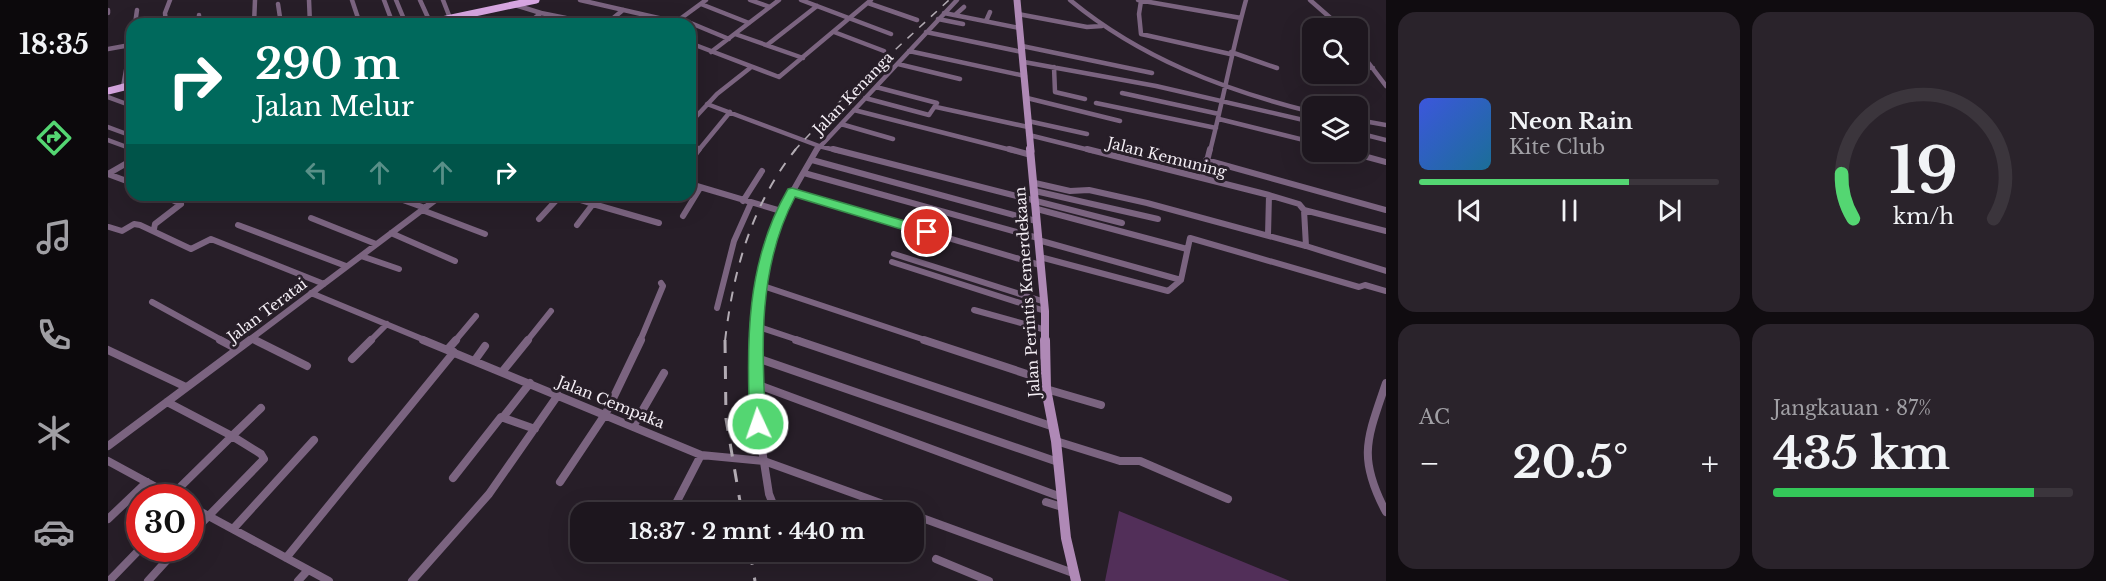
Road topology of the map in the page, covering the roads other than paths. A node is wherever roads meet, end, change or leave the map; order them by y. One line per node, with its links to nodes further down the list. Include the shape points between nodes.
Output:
1 (170, 0): 37 (street)
2 (255, 0): 38 (street)
3 (309, 0): 40 (street)
4 (352, 0): 41 (street)
5 (384, 0): 42 (street)
6 (396, 0): 43 (street)
7 (420, 0): 44 (street)
8 (443, 0): 45 (street)
9 (536, 0): 23 (main road)
10 (580, 0): 29 (street)
11 (706, 0): 24 (street)
12 (750, 0): 26 (street)
13 (779, 0): 26 (street)
14 (801, 0): 25 (street)
15 (957, 0): 32 (street, Jalan Kenanga)
16 (1017, 0): 34 (street, Jalan Perintis Kemerdekaan)
17 (1070, 0): 61 (street)
18 (1141, 0): 53 (street); 75 (street, via 1141,34)
19 (1246, 0): 53 (street)
20 (1310, 0): 54 (street)
21 (870, 1): 52 (street); 56 (street)
22 (278, 4): 39 (street)
23 (515, 4): 31 (street); 33 (main road)
24 (701, 4): 51 (street); 58 (street)
25 (817, 6): 52 (street); 68 (street)
26 (770, 7): 58 (street)
27 (964, 7): 35 (street)
28 (136, 10): 36 (street)
29 (623, 10): 49 (street); 50 (street)
30 (990, 12): 57 (street)
31 (542, 13): 47 (street); 48 (street)
32 (944, 13): 35 (street); 55 (street, Jalan Kenanga)
33 (470, 14): 45 (main road); 46 (street)
34 (1018, 14): 61 (street, via 1087,27); 62 (street, Jalan Perintis Kemerdekaan)
35 (955, 15): 57 (street)
36 (135, 18)
37 (165, 18)
38 (254, 18)
39 (280, 18)
40 (310, 18)
41 (358, 18)
42 (391, 18)
43 (404, 18)
44 (425, 18)
45 (450, 18)
46 (475, 18)
47 (535, 18)
48 (566, 18)
49 (613, 18)
50 (655, 18)
51 (682, 18)
52 (849, 18): 63 (street); 66 (street)
53 (1241, 18): 75 (street)
54 (1331, 18)
55 (938, 19): 59 (street); 64 (street, Jalan Kenanga)
56 (916, 20)
57 (986, 21): 62 (street)
58 (749, 23): 65 (street)
59 (963, 24)
60 (696, 25): 67 (street)
61 (1103, 26): 89 (street, via 1180,67)
62 (1019, 28): 76 (street, Jalan Perintis Kemerdekaan)
63 (834, 32): 72 (street); 77 (street)
64 (926, 32): 73 (street, Jalan Kenanga); 76 (street)
65 (735, 34): 67 (street); 68 (street)
66 (891, 34)
67 (729, 39): 74 (street)
68 (766, 45): 77 (street)
69 (126, 46): 71 (street)
70 (696, 46): 74 (street)
71 (108, 49)
72 (884, 51)
73 (909, 51): 79 (street, Jalan Kenanga); 87 (street)
74 (711, 52): 81 (street)
75 (1231, 53): 82 (street); 89 (street)
76 (1022, 54): 80 (street); 86 (street); 87 (street, Jalan Perintis Kemerdekaan)
77 (803, 58): 81 (street, via 779,77)
78 (1368, 62): 84 (street)
79 (898, 64): 88 (street); 93 (street, Jalan Kenanga)
80 (1054, 67): 99 (street, via 1055,92); 100 (street)
81 (750, 68): 103 (street)
82 (1277, 68)
83 (1368, 68): 84 (street)
84 (1373, 68): 90 (street)
85 (126, 69): 91 (street)
86 (1152, 73)
87 (1025, 76): 98 (street, Jalan Perintis Kemerdekaan)
88 (960, 79)
89 (1226, 85): 100 (street); 105 (street)
90 (1386, 86)
91 (123, 87): 92 (main road); 94 (main road)
92 (126, 87)
93 (876, 87): 97 (street, Jalan Kenanga); 104 (street, via 934,101)
94 (108, 91)
95 (1122, 93): 109 (street)
96 (108, 97): 102 (street)
97 (865, 98): 104 (street, via 929,115); 106 (street, Jalan Kenanga)
98 (1027, 98): 111 (street); 116 (street, Jalan Perintis Kemerdekaan)
99 (1085, 99)
100 (1223, 101): 109 (street); 110 (street)
101 (1096, 103): 117 (street)
102 (126, 104)
103 (707, 104): 107 (street); 108 (street)
104 (936, 107): 116 (street)
105 (1302, 109)
106 (854, 110): 113 (street, Jalan Kenanga); 128 (street)
107 (730, 112): 125 (street); 127 (street)
108 (696, 116)
109 (1219, 116): 117 (street); 122 (street)
110 (1302, 120)
111 (1120, 121)
112 (1368, 122): 114 (street)
113 (841, 124): 121 (street); 125 (street, Jalan Kenanga)
114 (1386, 125)
115 (108, 128): 118 (street)
116 (1029, 128): 119 (street); 128 (street, Jalan Perintis Kemerdekaan); 136 (street, Jalan Kemuning)
117 (1216, 128): 131 (street)
118 (126, 134)
119 (1086, 134)
120 (1368, 136): 124 (street)
121 (893, 139)
122 (1302, 139)
123 (108, 140): 126 (street)
124 (1386, 140)
125 (819, 146): 130 (street, Jalan Kenanga); 144 (street)
126 (126, 147)
127 (696, 154)
128 (1031, 155): 144 (street, Jalan Perintis Kemerdekaan)
129 (1368, 157): 132 (street)
130 (812, 159): 135 (street, Jalan Kenanga); 162 (street)
131 (1206, 160): 136 (street); 138 (street)
132 (1386, 162)
133 (126, 164): 137 (street, via 108,174)
134 (762, 171): 151 (street)
135 (804, 173): 141 (street, Jalan Kenanga); 173 (street)
136 (1203, 177): 138 (street, Jalan Kemuning)
137 (126, 181)
138 (1260, 184): 143 (street, Jalan Kemuning); 156 (street)
139 (696, 186): 140 (street)
140 (700, 188): 142 (street); 151 (street)
141 (792, 192): 157 (street, Jalan Kenanga); 180 (street)
142 (696, 194)
143 (1269, 195): 155 (street, Jalan Kemuning, via 1299,204); 172 (street)
144 (1036, 196): 161 (street); 162 (street, Jalan Perintis Kemerdekaan); 164 (street); 172 (street, via 1089,190); 176 (street)
145 (175, 201): 168 (street, via 181,204)
146 (404, 201): 154 (street)
147 (434, 201): 154 (street, Jalan Teratai)
148 (557, 201): 160 (street)
149 (583, 201): 153 (street)
150 (692, 201): 158 (street)
151 (743, 201): 152 (street)
152 (751, 203): 157 (street); 193 (street, via 731,249)
153 (593, 204): 163 (street); 166 (street)
154 (423, 209): 170 (street, Jalan Teratai); 171 (street)
155 (1304, 210): 169 (street); 175 (street)
156 (1386, 210)
157 (781, 211): 188 (street, Jalan Kenanga)
158 (682, 216)
159 (311, 218): 174 (street)
160 (539, 219)
161 (1158, 219)
162 (1036, 221): 173 (street, Jalan Perintis Kemerdekaan)
163 (659, 223)
164 (1122, 223)
165 (238, 225): 182 (street)
166 (577, 225)
167 (110, 226): 168 (street, via 122,231 134,224)
168 (154, 229): 186 (street, via 191,249 211,239)
169 (1386, 231)
170 (391, 233): 174 (street, Jalan Teratai); 179 (street)
171 (485, 234)
172 (1268, 235): 175 (street)
173 (1038, 239): 180 (street, Jalan Perintis Kemerdekaan); 185 (street)
174 (376, 244): 178 (street, Jalan Teratai)
175 (1306, 246): 184 (street)
176 (1187, 249): 185 (street); 189 (street, via 1190,238 1359,287)
177 (894, 254): 191 (street)
178 (361, 256): 182 (street, Jalan Teratai); 183 (street)
179 (455, 261)
180 (1040, 261): 185 (street, via 1168,291); 191 (street, Jalan Perintis Kemerdekaan)
181 (892, 262): 196 (street)
182 (346, 266): 186 (street, Jalan Teratai)
183 (399, 269)
184 (1386, 271)
185 (1180, 280)
186 (324, 284): 190 (street, Jalan Teratai)
187 (661, 284): 221 (street, via 640,345)
188 (760, 285): 199 (street, Jalan Kenanga); 215 (street)
189 (1386, 291)
190 (312, 293): 198 (street, Jalan Cempaka); 201 (street, Jalan Teratai)
191 (1042, 301): 196 (street, Jalan Perintis Kemerdekaan)
192 (152, 302): 203 (street)
193 (717, 308)
194 (974, 310): 200 (street)
195 (551, 311): 210 (street)
196 (1044, 311): 200 (street, Jalan Perintis Kemerdekaan)
197 (476, 316): 205 (street)
198 (387, 324): 205 (street, Jalan Cempaka); 207 (street)
199 (759, 327): 206 (street, Jalan Kenanga); 224 (street)
200 (1046, 330): 215 (street, Jalan Perintis Kemerdekaan)
201 (252, 338): 203 (street, Jalan Teratai); 209 (street)
202 (485, 346): 208 (street)
203 (237, 349): 216 (street, Jalan Teratai)
204 (108, 350): 216 (street)
205 (451, 351): 208 (street, Jalan Cempaka); 252 (street)
206 (758, 358): 214 (street, Jalan Kenanga); 233 (street)
207 (352, 359)
208 (475, 360): 210 (street, Jalan Cempaka)
209 (308, 366)
210 (502, 372): 212 (street, Jalan Cempaka)
211 (664, 373): 223 (street)
212 (530, 383): 217 (street, Jalan Cempaka); 222 (street)
213 (1386, 383): 245 (street, via 1366,444 1365,462 1372,488)
214 (756, 384): 232 (street, Jalan Kenanga); 244 (street)
215 (1046, 384): 219 (street); 224 (street, Jalan Perintis Kemerdekaan)
216 (186, 387): 218 (street, Jalan Teratai)
217 (558, 395): 221 (street, Jalan Cempaka); 225 (street)
218 (167, 402): 226 (street); 229 (street, Jalan Teratai)
219 (1101, 405)
220 (261, 408): 226 (street)
221 (605, 414): 223 (street, Jalan Cempaka); 236 (street)
222 (504, 416): 225 (street); 234 (street)
223 (634, 425): 230 (street, Jalan Cempaka)
224 (1054, 427): 228 (street, Jalan Perintis Kemerdekaan)
225 (535, 429): 262 (street, via 489,494)
226 (232, 436): 238 (street); 247 (street, via 264,459)
227 (314, 440): 251 (street)
228 (1056, 441): 233 (street, Jalan Perintis Kemerdekaan); 239 (street, via 1120,461 1140,461)
229 (108, 447)
230 (701, 454): 232 (street, Jalan Cempaka); 240 (street)
231 (108, 461): 235 (street)
232 (764, 461): 241 (street, Jalan Kenanga); 242 (street, Jalan Cempaka)
233 (1058, 462): 244 (street, Jalan Perintis Kemerdekaan)
234 (453, 478)
235 (147, 482): 237 (street); 248 (street)
236 (560, 482)
237 (151, 484)
238 (186, 484)
239 (1228, 499)
240 (677, 502)
241 (773, 502)
242 (878, 502)
243 (1046, 502): 244 (street)
244 (1062, 502): 257 (street, Jalan Perintis Kemerdekaan)
245 (1386, 512)
246 (204, 513): 247 (street)
247 (208, 515): 249 (street); 251 (street)
248 (108, 519)
249 (204, 519)
250 (924, 519): 257 (street)
251 (233, 529): 252 (street)
252 (286, 558): 256 (street)
253 (936, 559): 263 (street)
254 (127, 562): 258 (street)
255 (165, 562): 259 (street)
256 (308, 570): 260 (street); 261 (street)
257 (1075, 577)
258 (109, 581)
259 (148, 581)
260 (298, 581)
261 (328, 581)
262 (412, 581)
263 (989, 581)

